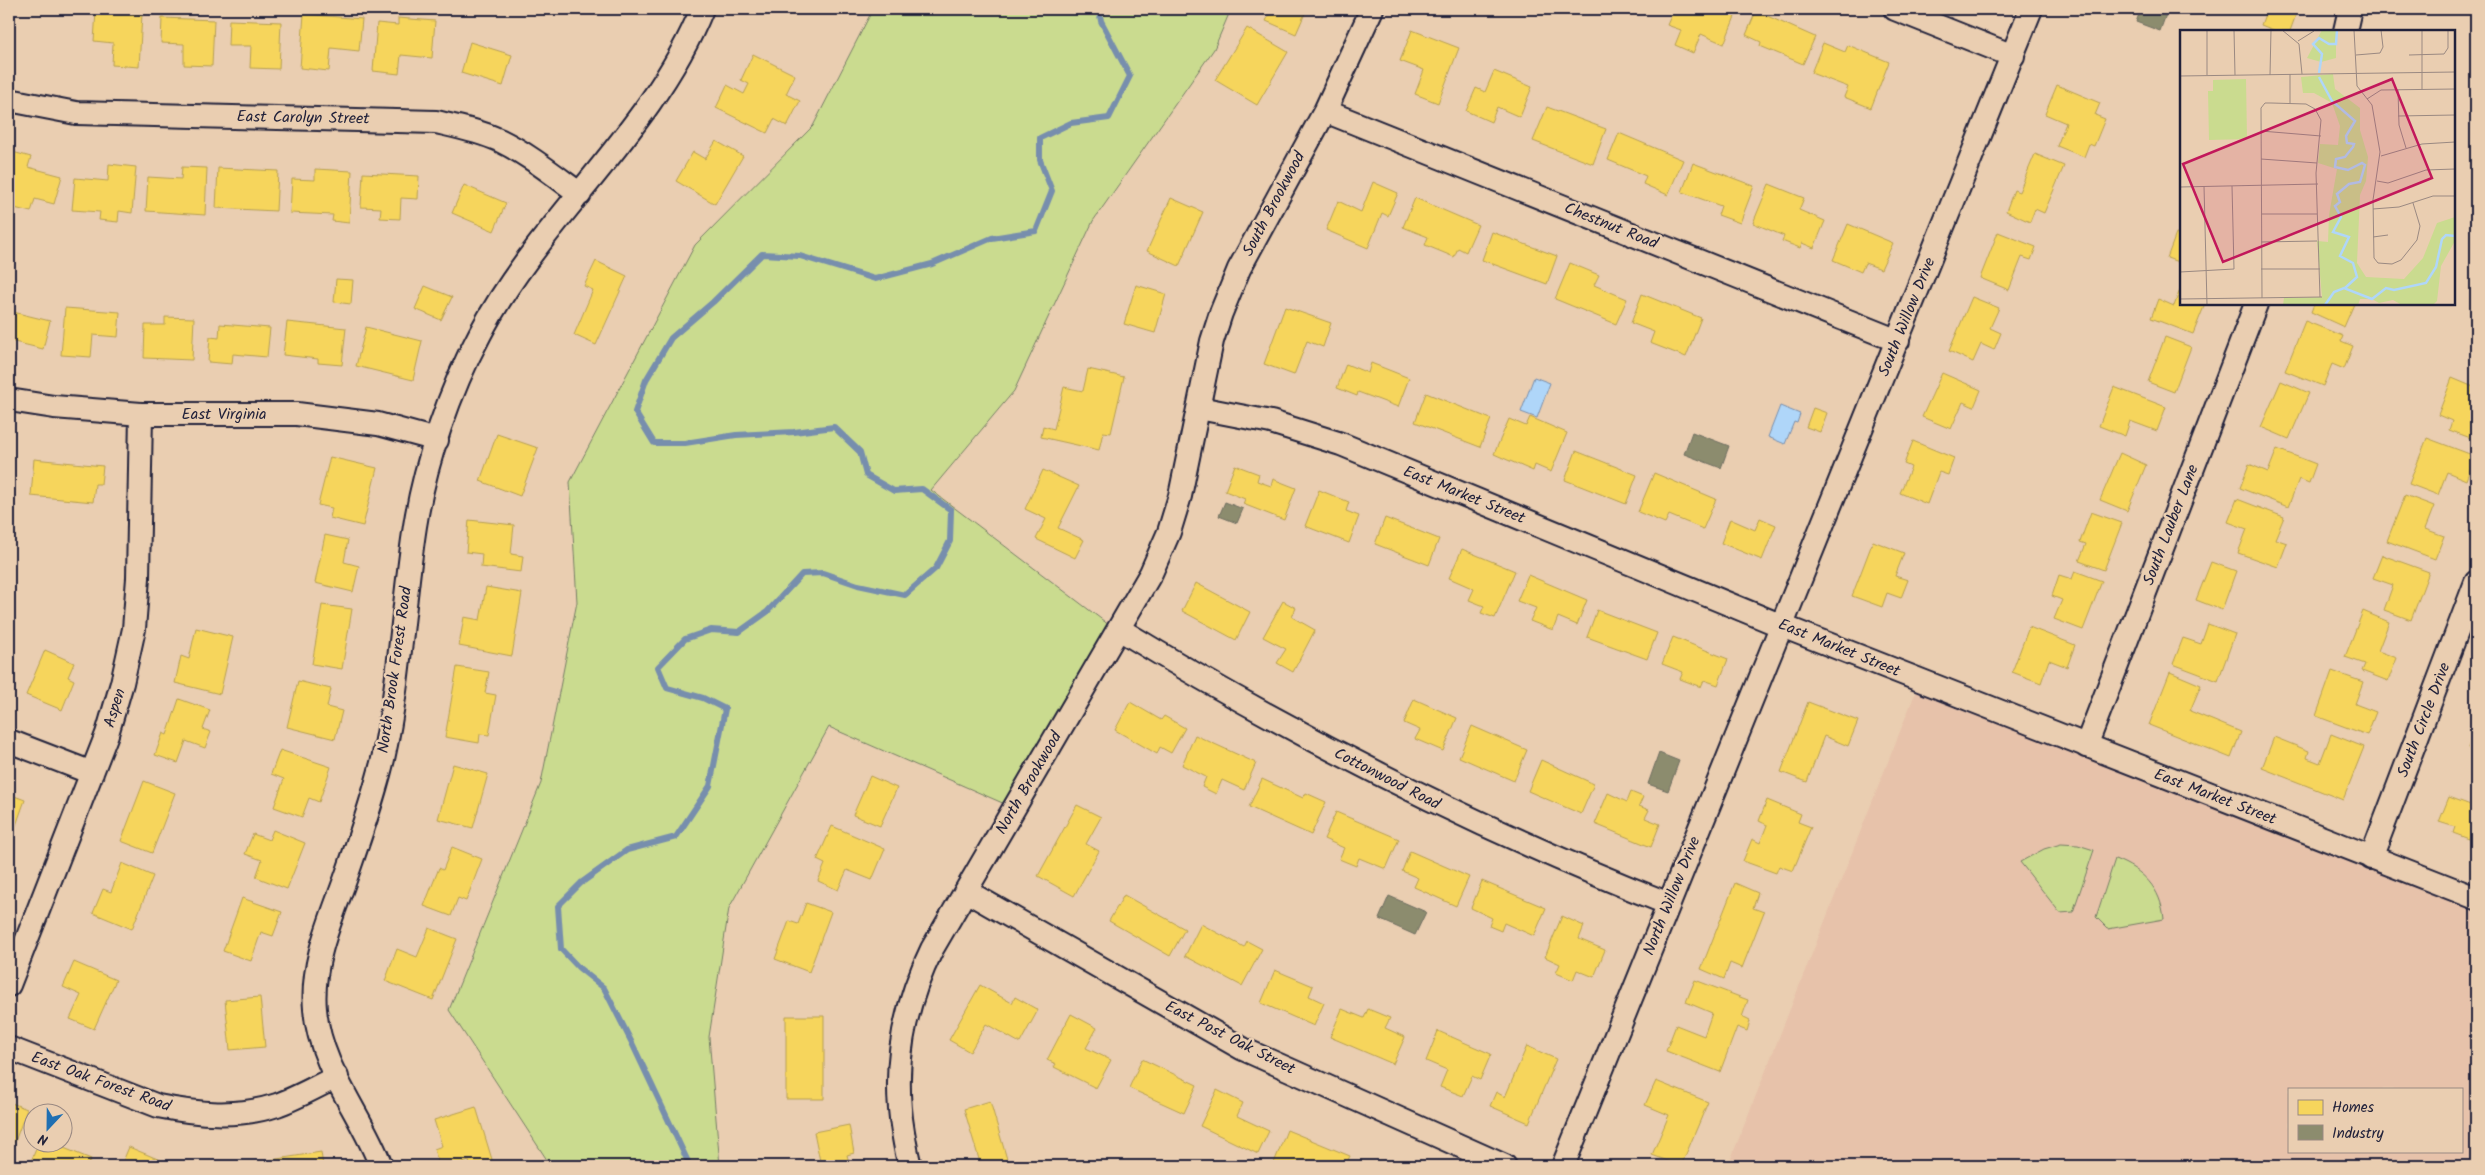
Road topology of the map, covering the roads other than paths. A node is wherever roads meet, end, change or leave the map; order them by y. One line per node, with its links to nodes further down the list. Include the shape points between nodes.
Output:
1 (702, 9): 10 (street, North Brook Forest Road, via 656,92)
2 (1372, 9): 9 (street, South Brookwood)
3 (1895, 9): 7 (street)
4 (2031, 9): 7 (street, South Willow Drive)
5 (2350, 9): 6 (street)
6 (2345, 30)
7 (2013, 56): 12 (street, South Willow Drive)
8 (9, 100): 10 (street, East Carolyn Street, via 76,113 436,122 499,140)
9 (1325, 111): 12 (street, Chestnut Road); 14 (street, South Brookwood, via 1239,269 1214,336)
10 (580, 194): 16 (street, North Brook Forest Road, via 510,283 490,317 457,385)
11 (2256, 305): 21 (street, South Lauber Lane)
12 (1898, 341): 18 (street, South Willow Drive)
13 (9, 400): 15 (street, East Virginia)
14 (1199, 408): 18 (street, East Market Street, via 1271,422 1341,444); 19 (street, North Brookwood, via 1169,532 1151,573)
15 (141, 414): 16 (street, East Virginia, via 297,414 378,424); 22 (street, Aspen, via 134,629 122,684)
16 (437, 440): 29 (street, North Brook Forest Road, via 415,523 383,758 316,971 317,1026 328,1061)
17 (2476, 582): 23 (street, South Circle Drive)
18 (1782, 626): 21 (street, East Market Street); 26 (street, North Willow Drive)
19 (1119, 629): 24 (street, North Brookwood); 26 (street, Cottonwood Road, via 1250,708 1387,780 1526,845)
20 (9, 741): 22 (street)
21 (2086, 746): 23 (street, East Market Street)
22 (92, 773): 27 (street, Aspen)
23 (2371, 858): 25 (street, East Market Street)
24 (966, 891): 31 (street, North Brookwood, via 918,977 905,1018 898,1080); 32 (street, East Post Oak Street, via 1243,1049)
25 (2476, 898)
26 (1669, 904): 33 (street, North Willow Drive)
27 (9, 985)
28 (9, 1048): 29 (street, East Oak Forest Road, via 158,1106 212,1114 248,1112 277,1105)
29 (337, 1077): 30 (street, North Brook Forest Road)
30 (381, 1166)
31 (910, 1166)
32 (1505, 1166)
33 (1563, 1166)

